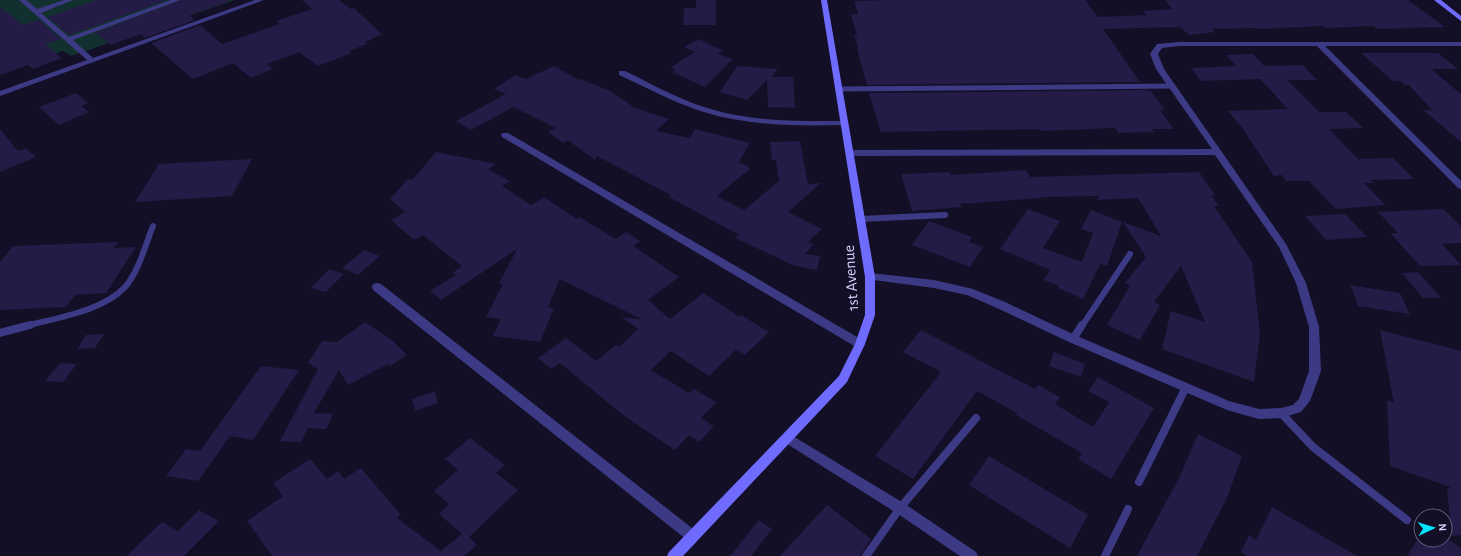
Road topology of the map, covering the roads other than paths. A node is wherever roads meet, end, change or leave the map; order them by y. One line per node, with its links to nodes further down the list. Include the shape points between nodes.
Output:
1 (22, 0): 7 (street)
2 (70, 0): 7 (street)
3 (177, 0): 9 (street)
4 (262, 0): 12 (street)
5 (824, 0): 15 (street, 1st Avenue)
6 (1437, 0): 8 (street)
7 (36, 12): 9 (street)
8 (1461, 18)
9 (67, 40): 12 (street)
10 (1461, 44): 11 (street)
11 (1320, 45): 14 (street, via 1160,46 1154,54 1160,69); 21 (street)
12 (92, 61): 16 (street)
13 (622, 73): 17 (street, via 694,106 723,115 761,121)
14 (1172, 86): 15 (lane); 19 (street)
15 (838, 89): 17 (street, 1st Avenue)
16 (0, 94)
17 (844, 123): 20 (street, 1st Avenue)
18 (505, 135): 30 (street)
19 (1218, 152): 20 (street); 32 (street, via 1283,246 1301,283 1314,327 1315,371 1304,401 1297,409)
20 (849, 153): 23 (street, 1st Avenue)
21 (1461, 186)
22 (945, 215): 23 (lane)
23 (861, 219): 26 (street, 1st Avenue)
24 (153, 226): 28 (lane, via 134,271 125,286 113,297 83,311)
25 (1130, 254): 29 (lane)
26 (870, 277): 29 (street, via 934,284 969,292); 30 (street, 1st Avenue, via 870,315)
27 (377, 287): 39 (street)
28 (0, 333)
29 (1073, 339): 31 (street)
30 (860, 344): 34 (street, 1st Avenue, via 843,380)
31 (1186, 387): 32 (street, via 1227,405 1259,414); 35 (lane)
32 (1281, 413): 38 (lane, via 1312,447)
33 (976, 418): 36 (lane)
34 (788, 438): 36 (street); 39 (street, 1st Avenue)
35 (1139, 482)
36 (900, 508): 41 (lane); 42 (street)
37 (1128, 509): 43 (lane)
38 (1407, 520)
39 (692, 536): 40 (street, 1st Avenue)
40 (674, 556)
41 (866, 556)
42 (971, 556)
43 (1105, 556)

